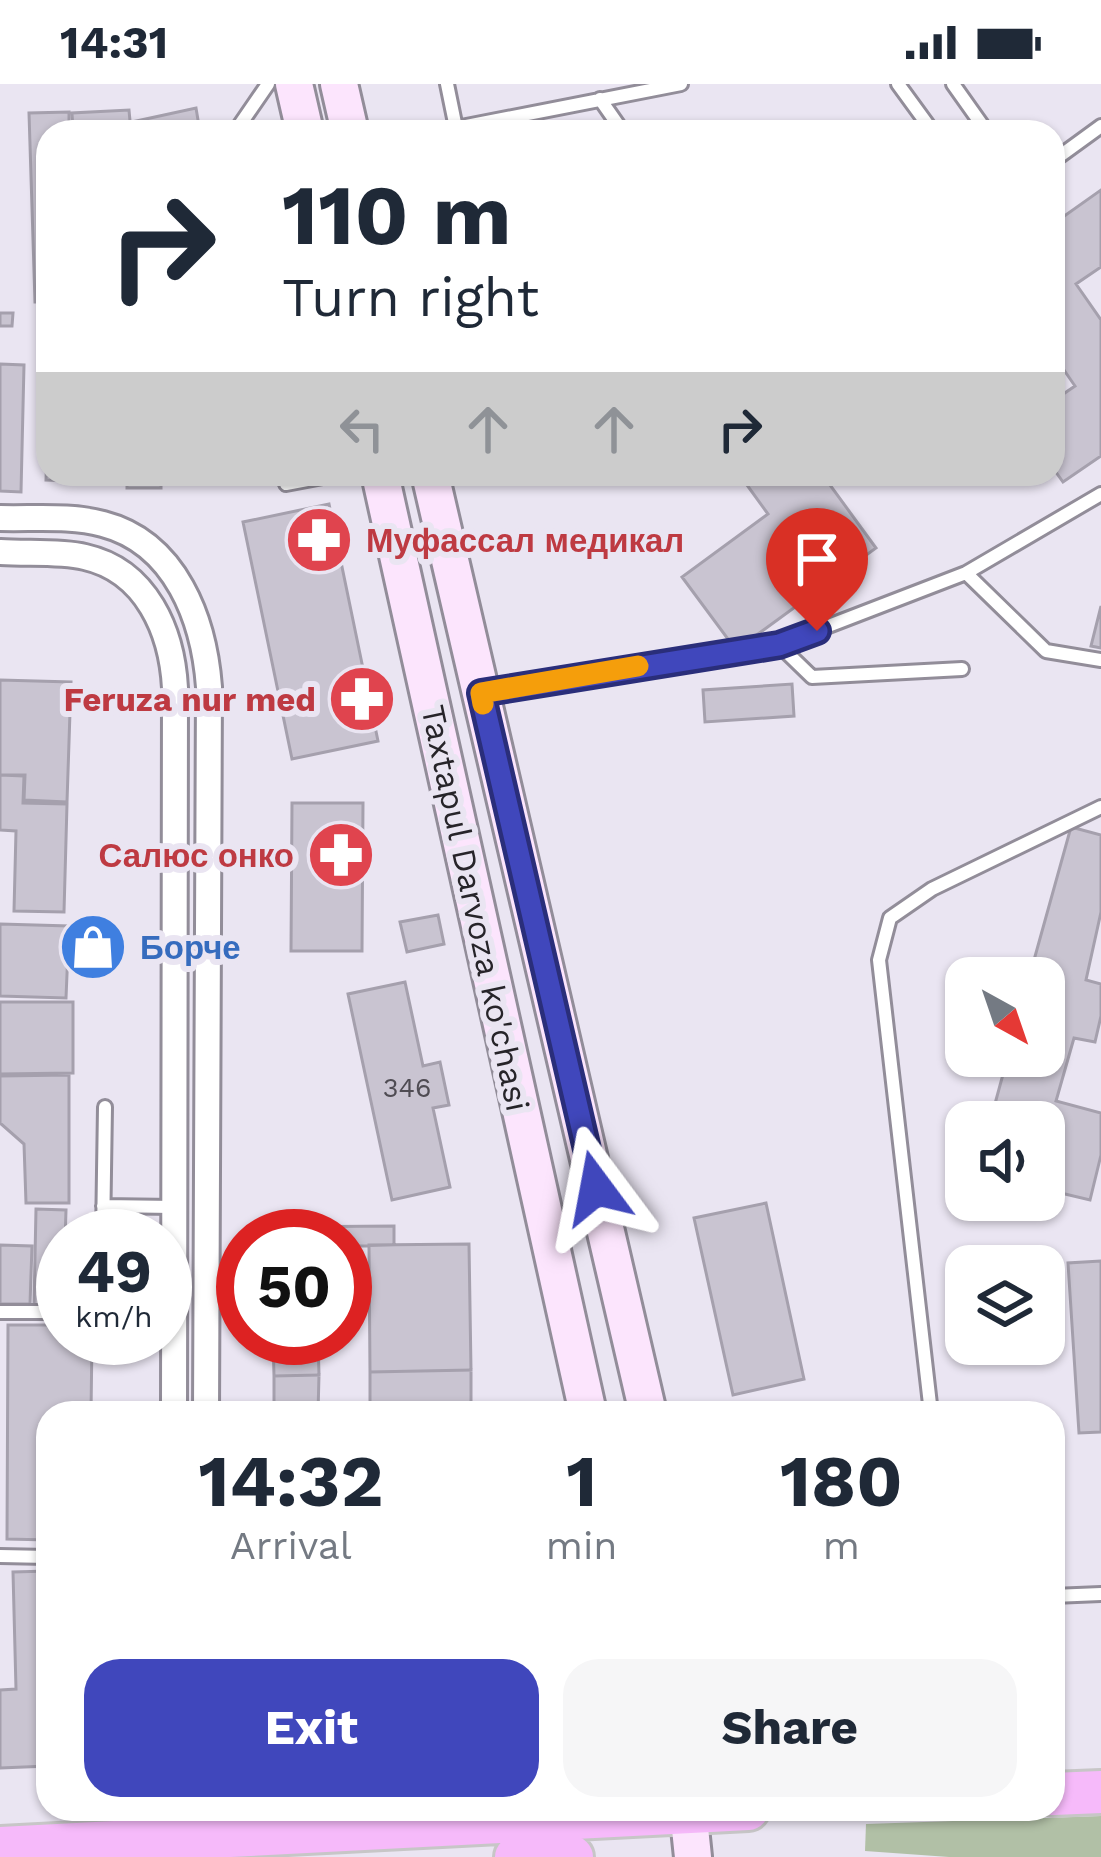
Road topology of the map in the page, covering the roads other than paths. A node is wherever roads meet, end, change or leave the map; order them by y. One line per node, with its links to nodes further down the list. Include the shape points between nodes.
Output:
1 (268, 84): 9 (lane)
2 (294, 84): 10 (main road)
3 (339, 84): 11 (main road)
4 (447, 84): 12 (lane)
5 (682, 84): 8 (lane)
6 (898, 84): 15 (lane)
7 (952, 84): 16 (lane)
8 (600, 99): 13 (lane); 14 (lane)
9 (243, 120)
10 (302, 120)
11 (347, 120)
12 (454, 120)
13 (496, 120)
14 (615, 120)
15 (924, 120)
16 (978, 120)
17 (1101, 126): 18 (lane)
18 (1065, 152)
19 (383, 486): 39 (main road, Taxtapul Darvoza ko'chasi)
20 (433, 486): 28 (main road, Taxtapul Darvoza ko'chasi)
21 (1101, 494): 24 (lane)
22 (0, 518): 38 (street, via 116,528 177,578 200,625 209,686)
23 (0, 552): 32 (street, via 101,562 135,585 167,636 175,688)
24 (966, 573): 25 (lane); 26 (lane, via 1046,650)
25 (779, 645): 27 (lane, via 812,677); 28 (lane)
26 (1101, 660)
27 (962, 670)
28 (481, 693): 40 (main road, Taxtapul Darvoza ko'chasi)
29 (1101, 807): 41 (lane, via 932,889 890,918 879,960)
30 (105, 1107): 31 (lane)
31 (103, 1206): 32 (lane); 33 (lane)
32 (174, 1207)
33 (103, 1209)
34 (0, 1312): 35 (lane)
35 (36, 1312)
36 (172, 1365): 37 (street)
37 (173, 1401)
38 (206, 1401)
39 (585, 1401)
40 (645, 1401)
41 (931, 1401)
42 (0, 1556): 43 (lane)
43 (36, 1557)
44 (1101, 1594): 45 (lane)
45 (1065, 1596)
46 (1101, 1792): 47 (highway)
47 (1065, 1794)
48 (461, 1821): 50 (highway)
49 (690, 1821): 54 (main road)
50 (191, 1834): 51 (highway)
51 (0, 1848)
52 (516, 1857): 53 (highway)
53 (572, 1857)
54 (693, 1857)

